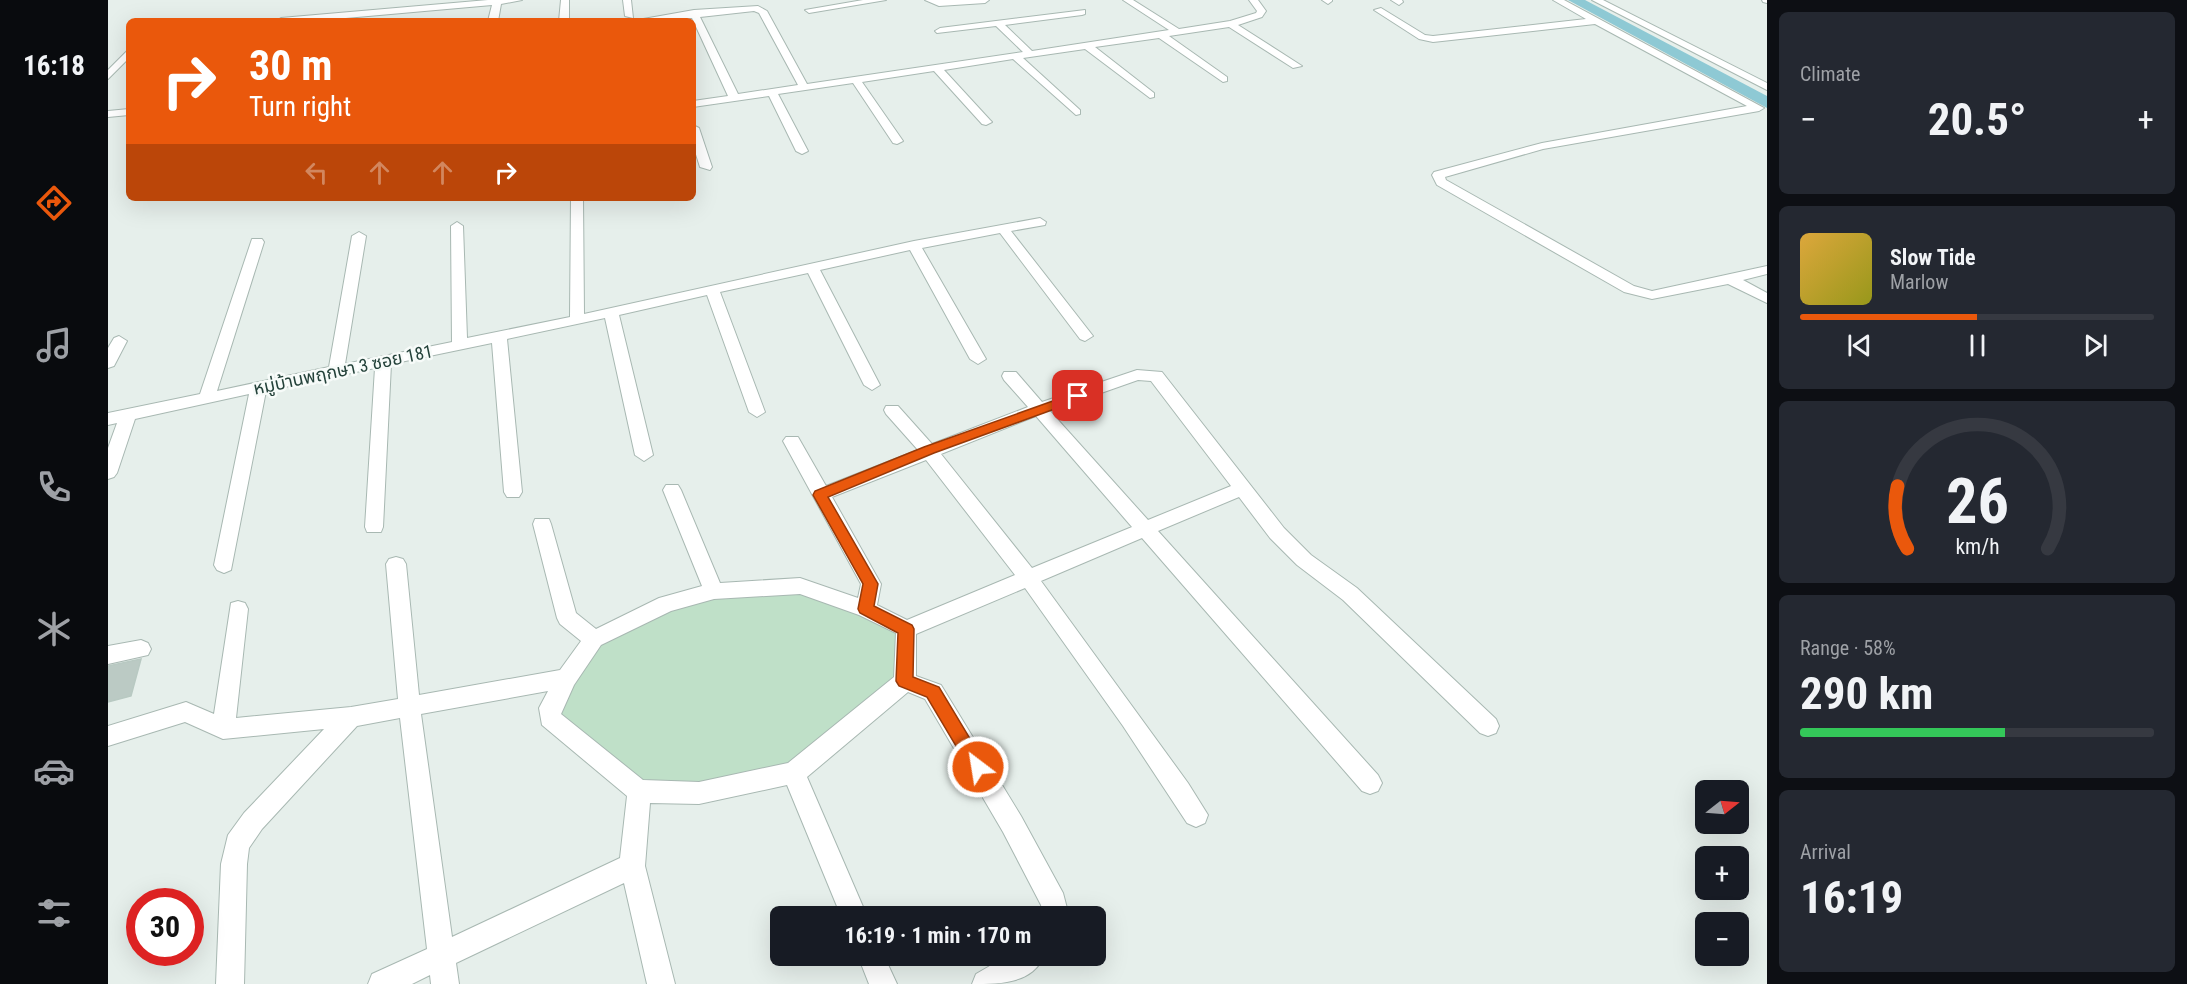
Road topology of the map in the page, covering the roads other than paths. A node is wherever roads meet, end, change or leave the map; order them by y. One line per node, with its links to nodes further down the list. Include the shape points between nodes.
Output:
1 (518, 0): 11 (street)
2 (565, 0): 20 (street)
3 (627, 0): 21 (street)
4 (882, 0): 14 (street)
5 (929, 0): 6 (street)
6 (985, 0)
7 (1127, 0): 26 (street)
8 (1253, 0): 24 (street, via 1262,10 1259,15)
9 (1557, 0): 22 (street)
10 (1596, 0): 40 (street)
11 (497, 2): 13 (street); 19 (street)
12 (698, 7): 21 (street); 39 (street, via 763,11); 43 (street)
13 (430, 8): 17 (street); 18 (street)
14 (809, 10)
15 (1378, 10): 22 (street, via 1416,34 1433,39)
16 (1082, 12): 23 (street)
17 (359, 18)
18 (427, 18)
19 (494, 18)
20 (564, 18)
21 (633, 18)
22 (1594, 21): 45 (street)
23 (998, 23): 25 (street); 29 (street)
24 (1231, 24): 26 (street); 34 (street)
25 (940, 31)
26 (1178, 32): 27 (street)
27 (1160, 34): 28 (street); 38 (street)
28 (1086, 45): 29 (street); 42 (street)
29 (1029, 53): 30 (street)
30 (1014, 55): 35 (street); 47 (street)
31 (126, 56): 32 (street)
32 (120, 63): 33 (street); 36 (street)
33 (108, 64)
34 (1297, 66)
35 (936, 67): 37 (street); 49 (street)
36 (108, 76)
37 (855, 79): 39 (street); 51 (street)
38 (1223, 79)
39 (804, 87): 41 (street)
40 (1767, 87)
41 (772, 92): 43 (street); 52 (street)
42 (1150, 95)
43 (734, 97): 44 (street)
44 (696, 103)
45 (1762, 109): 63 (street, via 1542,146 1438,175 1441,182 1629,289 1652,295)
46 (126, 112): 48 (street)
47 (1076, 112)
48 (108, 114)
49 (986, 122)
50 (696, 137): 53 (street)
51 (897, 141)
52 (802, 152)
53 (706, 167)
54 (577, 201): 67 (street)
55 (1040, 222): 57 (street, หมู่บ้านพฤกษา 3 ซอย 181)
56 (457, 226): 71 (street)
57 (1003, 229): 60 (street, หมู่บ้านพฤกษา 3 ซอย 181); 68 (street)
58 (359, 236): 75 (street)
59 (257, 242): 79 (street)
60 (914, 245): 61 (street, หมู่บ้านพฤกษา 3 ซอย 181); 72 (street)
61 (813, 270): 64 (street, หมู่บ้านพฤกษา 3 ซอย 181); 77 (street)
62 (1767, 270): 63 (street)
63 (1730, 279): 65 (street)
64 (712, 290): 66 (street, หมู่บ้านพฤกษา 3 ซอย 181); 82 (street)
65 (1767, 299)
66 (611, 313): 67 (street, หมู่บ้านพฤกษา 3 ซอย 181); 87 (street)
67 (577, 320): 69 (street, หมู่บ้านพฤกษา 3 ซอย 181)
68 (1085, 336)
69 (499, 337): 71 (street, หมู่บ้านพฤกษา 3 ซอย 181); 91 (street)
70 (119, 341): 74 (street)
71 (460, 345): 73 (street, หมู่บ้านพฤกษา 3 ซอย 181)
72 (978, 359)
73 (383, 361): 75 (street, หมู่บ้านพฤกษา 3 ซอย 181); 94 (street)
74 (108, 363)
75 (336, 371): 78 (street, หมู่บ้านพฤกษา 3 ซอย 181)
76 (1010, 376): 80 (street)
77 (872, 384)
78 (259, 387): 79 (street, หมู่บ้านพฤกษา 3 ซอย 181); 97 (street)
79 (207, 398): 83 (street, หมู่บ้านพฤกษา 3 ซอย 181)
80 (1039, 409): 86 (street); 89 (street, via 1137,375 1156,376); 95 (street)
81 (892, 410): 86 (street)
82 (757, 412)
83 (128, 415): 84 (street, หมู่บ้านพฤกษา 3 ซอย 181); 88 (street)
84 (108, 419)
85 (792, 441): 92 (street)
86 (929, 450): 92 (street); 98 (street)
87 (644, 455)
88 (108, 473)
89 (1243, 488): 95 (street); 110 (street, via 1277,533 1304,560 1350,594)
90 (672, 490): 99 (street)
91 (513, 492)
92 (819, 495): 101 (street, via 871,584)
93 (542, 524): 103 (street, via 567,618)
94 (374, 527)
95 (1144, 530): 98 (street); 114 (street)
96 (396, 564): 108 (street)
97 (224, 565)
98 (1028, 577): 102 (street); 116 (street)
99 (714, 591): 101 (street, via 800,586); 103 (street, via 666,604)
100 (238, 609): 111 (street)
101 (866, 609): 102 (street)
102 (906, 629): 107 (street)
103 (594, 639): 106 (street)
104 (141, 649): 105 (street)
105 (108, 655)
106 (566, 678): 108 (street); 115 (street, via 549,718)
107 (905, 681): 113 (street); 119 (street, via 933,692 1012,824)
108 (409, 704): 109 (street); 120 (street)
109 (351, 717): 111 (street); 123 (street, via 253,821 237,844)
110 (1488, 726)
111 (223, 729): 112 (street, via 186,712)
112 (108, 736)
113 (794, 773): 115 (street, via 699,793); 118 (street)
114 (1370, 783)
115 (639, 791): 117 (street)
116 (1196, 815)
117 (632, 866): 120 (street); 126 (street)
118 (850, 906)
119 (1055, 906)
120 (442, 955): 124 (street); 125 (street)
121 (875, 966): 127 (street)
122 (1015, 966): 128 (street)
123 (230, 984)
124 (382, 984)
125 (445, 984)
126 (661, 984)
127 (883, 984)
128 (986, 984)

